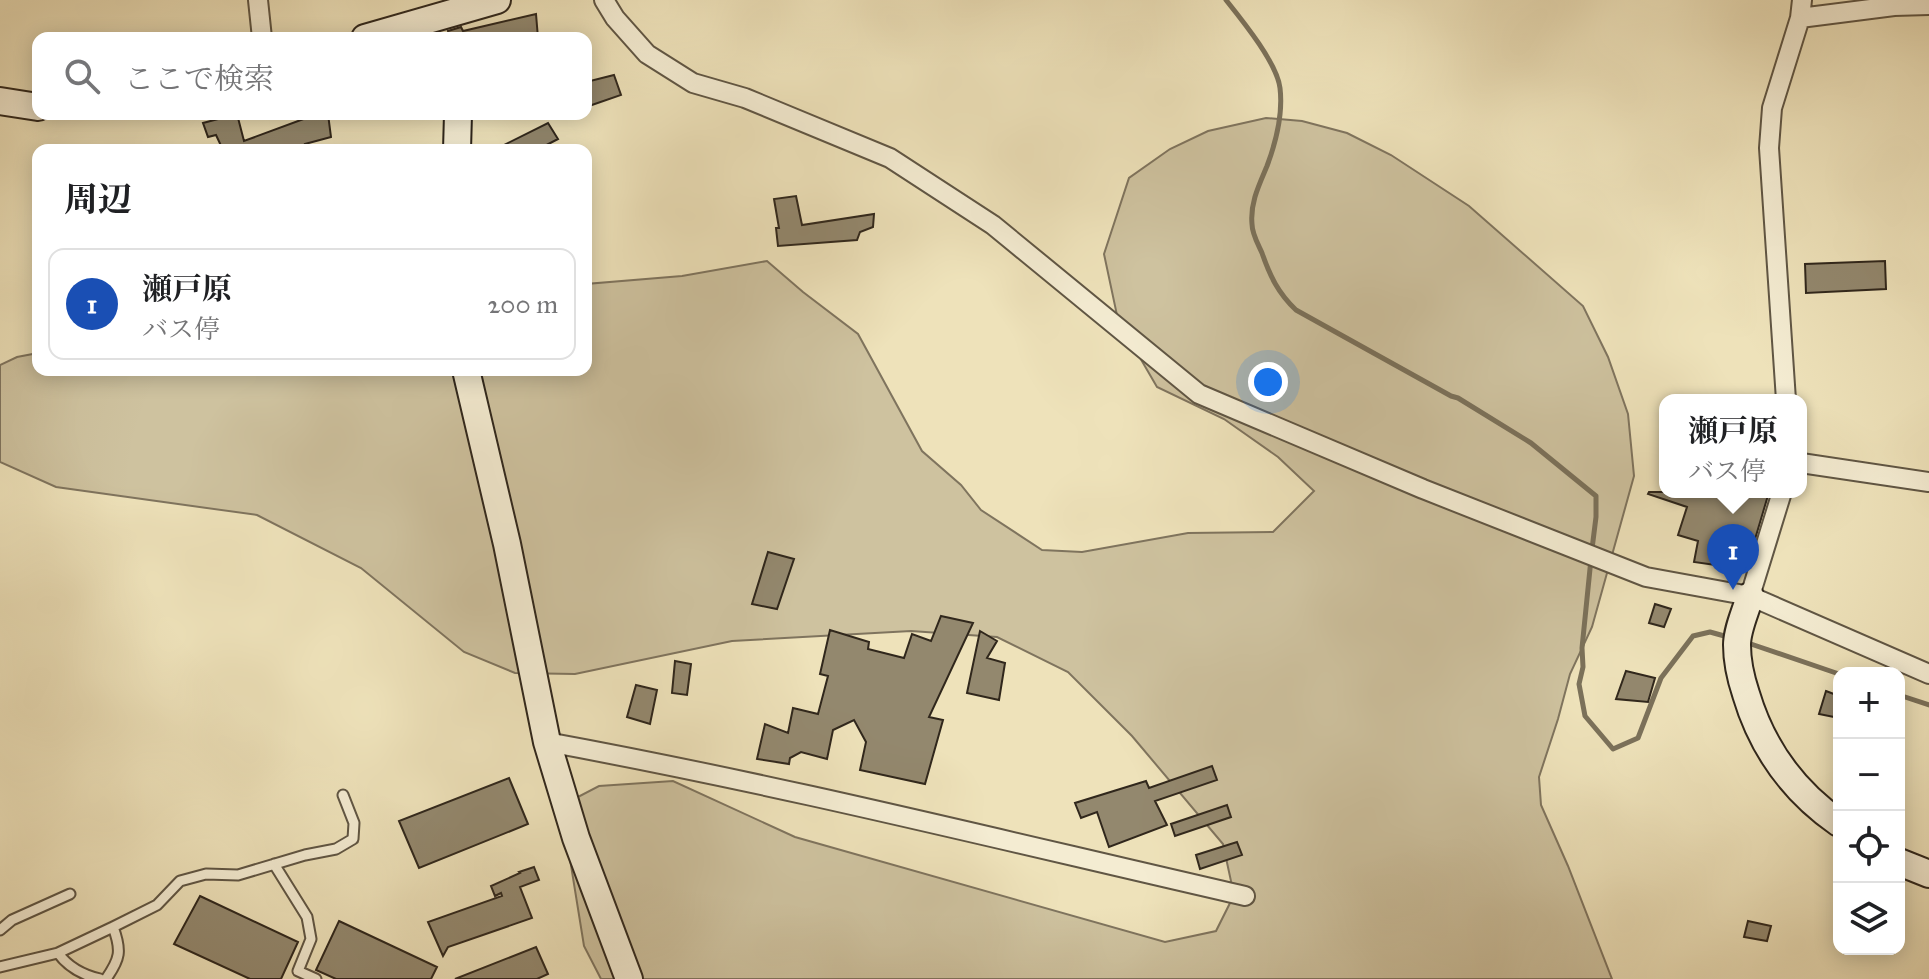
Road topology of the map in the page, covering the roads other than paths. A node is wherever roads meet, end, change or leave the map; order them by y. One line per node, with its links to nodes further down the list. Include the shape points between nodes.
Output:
1 (258, 0): 6 (street)
2 (497, 0): 7 (street)
3 (604, 0): 17 (street, via 647,54 693,83 745,98 890,158 993,225 1199,394 1646,577)
4 (1929, 5): 5 (street)
5 (1801, 9): 13 (street, via 1772,108 1769,148)
6 (261, 32)
7 (386, 32)
8 (0, 101): 9 (street)
9 (32, 106)
10 (458, 120): 11 (street)
11 (457, 144)
12 (467, 376): 19 (street)
13 (1786, 394)
14 (1807, 464): 15 (street)
15 (1929, 482)
16 (1780, 498): 17 (street)
17 (1750, 596): 18 (street); 21 (street, via 1739,636 1742,679 1753,716 1787,776)
18 (1929, 674)
19 (547, 742): 26 (street, via 843,802); 33 (street)
20 (343, 795): 22 (lane, via 354,823 353,839 336,849)
21 (1833, 818)
22 (274, 864): 27 (lane, via 238,875 206,874 180,881 157,905); 32 (lane, via 307,917 311,939 298,971)
23 (1905, 864): 24 (street)
24 (1929, 874)
25 (70, 894): 28 (lane)
26 (1245, 896)
27 (113, 927): 29 (lane); 31 (lane, via 117,963)
28 (0, 930)
29 (58, 953): 30 (lane); 31 (lane, via 86,976)
30 (0, 966)
31 (103, 979)
32 (316, 979)
33 (629, 979)

